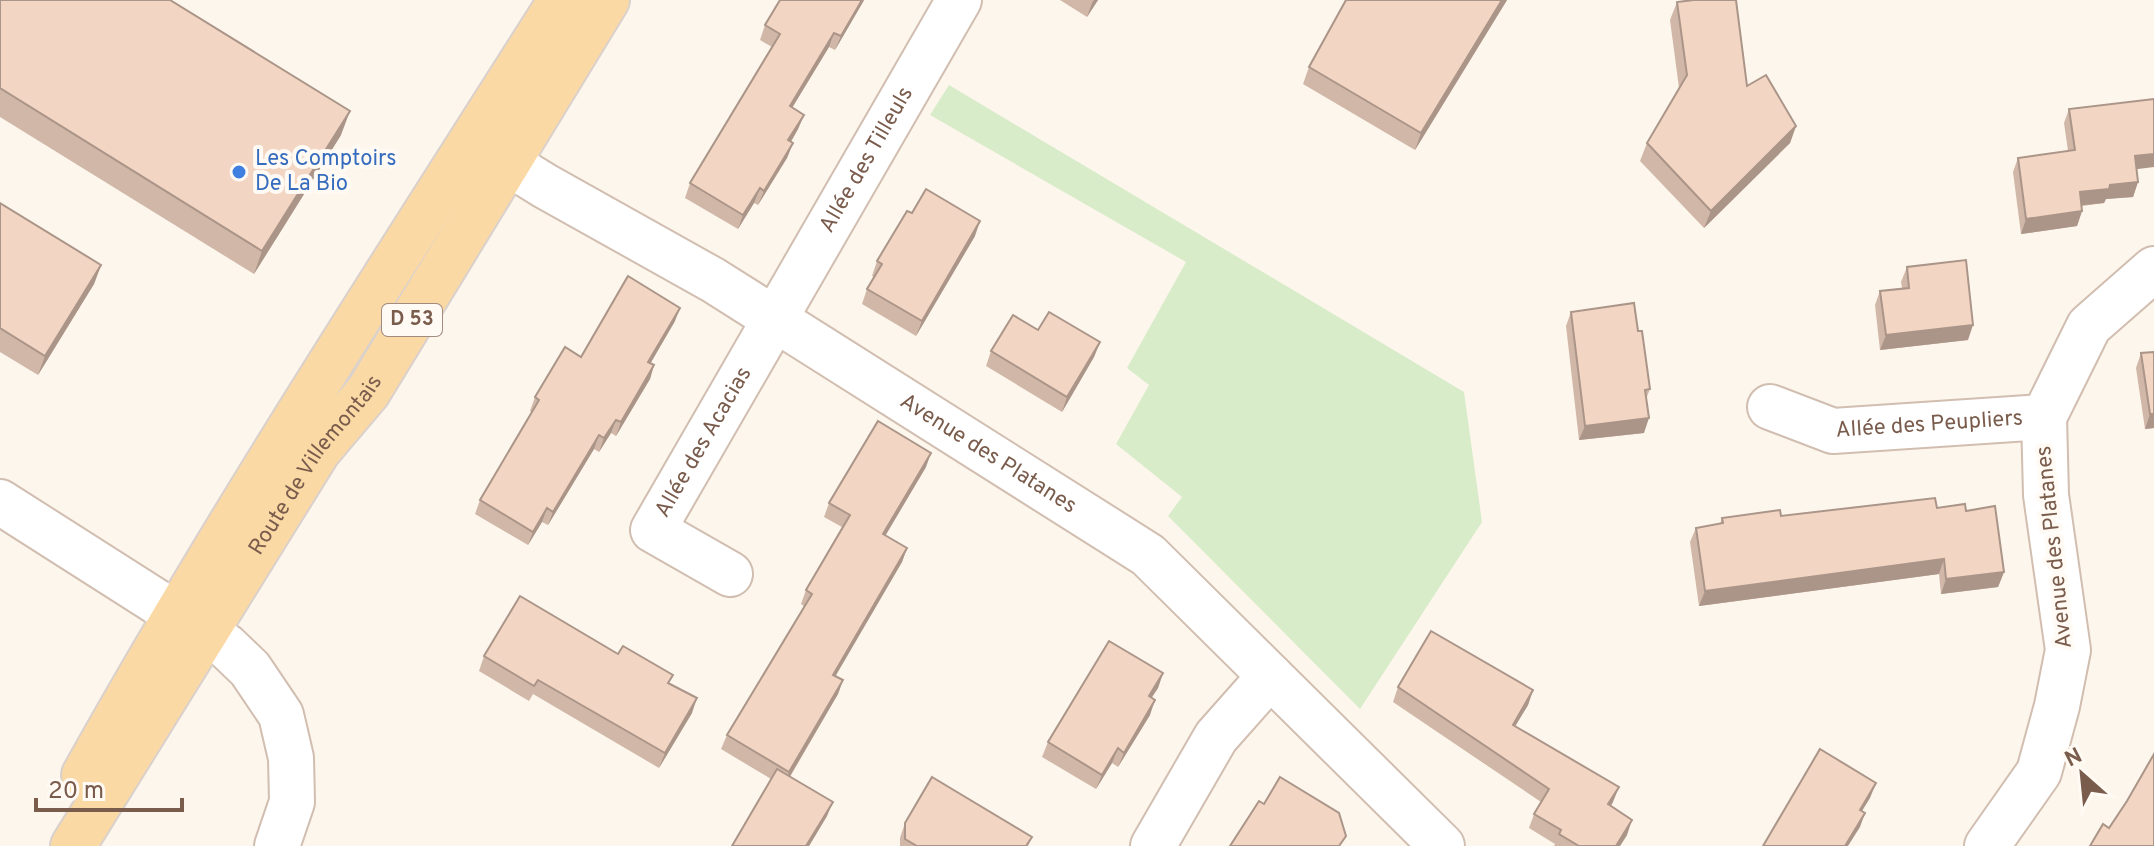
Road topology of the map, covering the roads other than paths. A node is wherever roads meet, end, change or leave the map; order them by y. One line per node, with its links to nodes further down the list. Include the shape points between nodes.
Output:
1 (561, 0): 4 (main road, Route de Villemontais / D 53)
2 (607, 0): 5 (main road, Route de Villemontais / D 53)
3 (959, 0): 7 (street, Allée des Tilleuls)
4 (472, 141): 5 (street, Avenue des Platanes); 12 (main road, Route de Villemontais / D 53, via 368,301)
5 (508, 164): 7 (street, Avenue des Platanes); 12 (main road, Route de Villemontais / D 53, via 368,392 318,451)
6 (2154, 269): 9 (street, Avenue des Platanes, via 2089,326)
7 (773, 319): 11 (street, Allée des Acacias, via 653,530); 13 (street, Avenue des Platanes, via 1148,555)
8 (1770, 407): 9 (street, Allée des Peupliers, via 1833,431)
9 (2044, 417): 19 (street, Avenue des Platanes, via 2046,495 2068,650 2039,772)
10 (0, 502): 12 (street)
11 (730, 574)
12 (192, 623): 14 (main road, Route de Villemontais / D 53); 15 (main road, Route de Villemontais / D 53); 16 (street, via 250,669 281,715 291,758 292,802)
13 (1270, 676): 17 (street, via 1216,737); 18 (street, Avenue des Platanes)
14 (45, 846)
15 (73, 846)
16 (277, 846)
17 (1153, 846)
18 (1442, 846)
19 (1987, 846)

